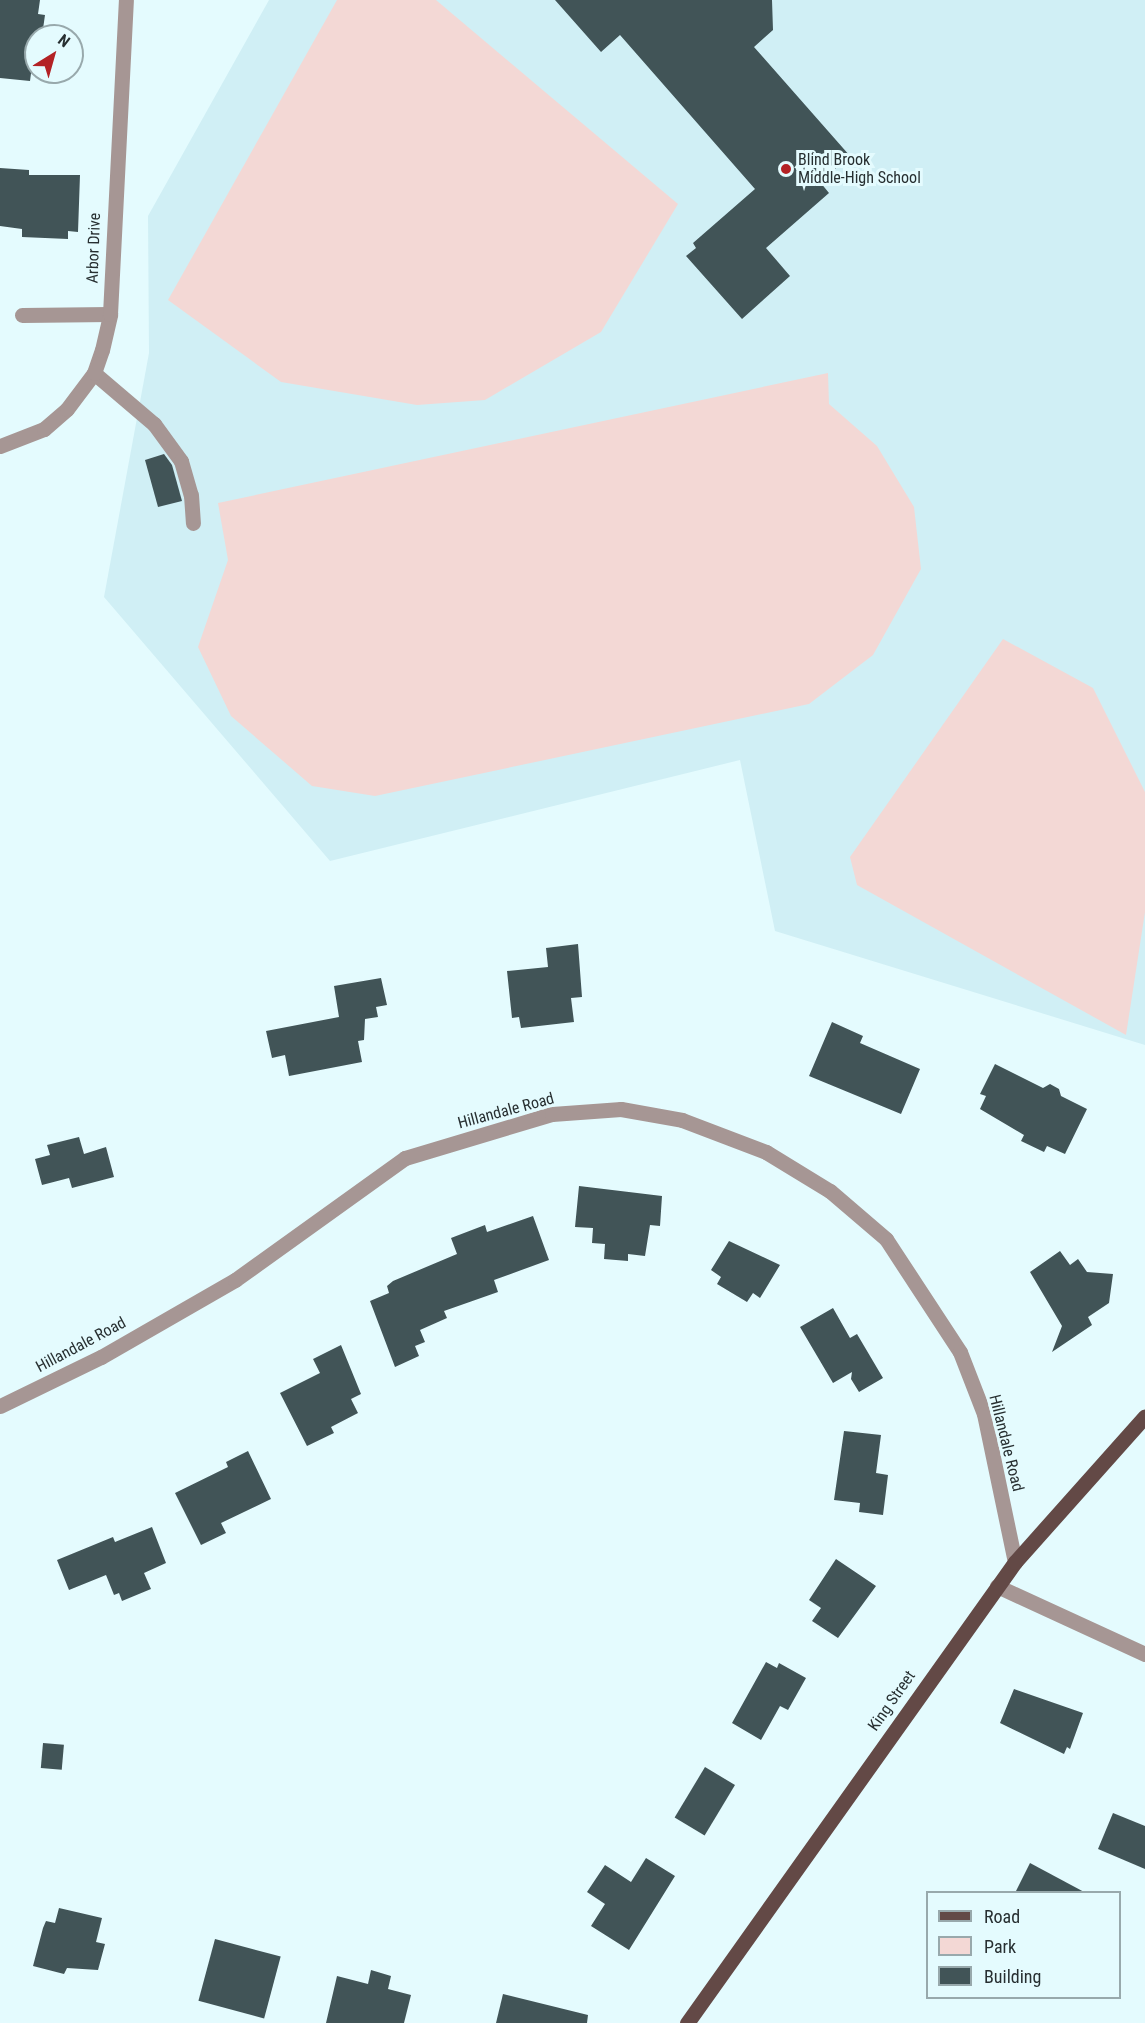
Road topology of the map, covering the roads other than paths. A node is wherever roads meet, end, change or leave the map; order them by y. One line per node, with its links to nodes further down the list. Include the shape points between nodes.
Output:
1 (126, 0): 2 (street, Arbor Drive)
2 (110, 314): 3 (street); 4 (street, Arbor Drive)
3 (22, 315)
4 (94, 373): 5 (street, Arbor Drive, via 67,409 44,429); 6 (street, via 154,424 181,461 191,495)
5 (0, 446)
6 (193, 524)
7 (0, 1406): 9 (street, Hillandale Road, via 101,1357 235,1280 405,1158 552,1114 621,1109 682,1120 766,1152 830,1191 886,1239 960,1352 984,1414)
8 (1145, 1416): 9 (main road, King Street)
9 (1015, 1562): 10 (main road, King Street)
10 (997, 1586): 11 (street); 12 (main road, King Street)
11 (1145, 1654)
12 (687, 2023)

